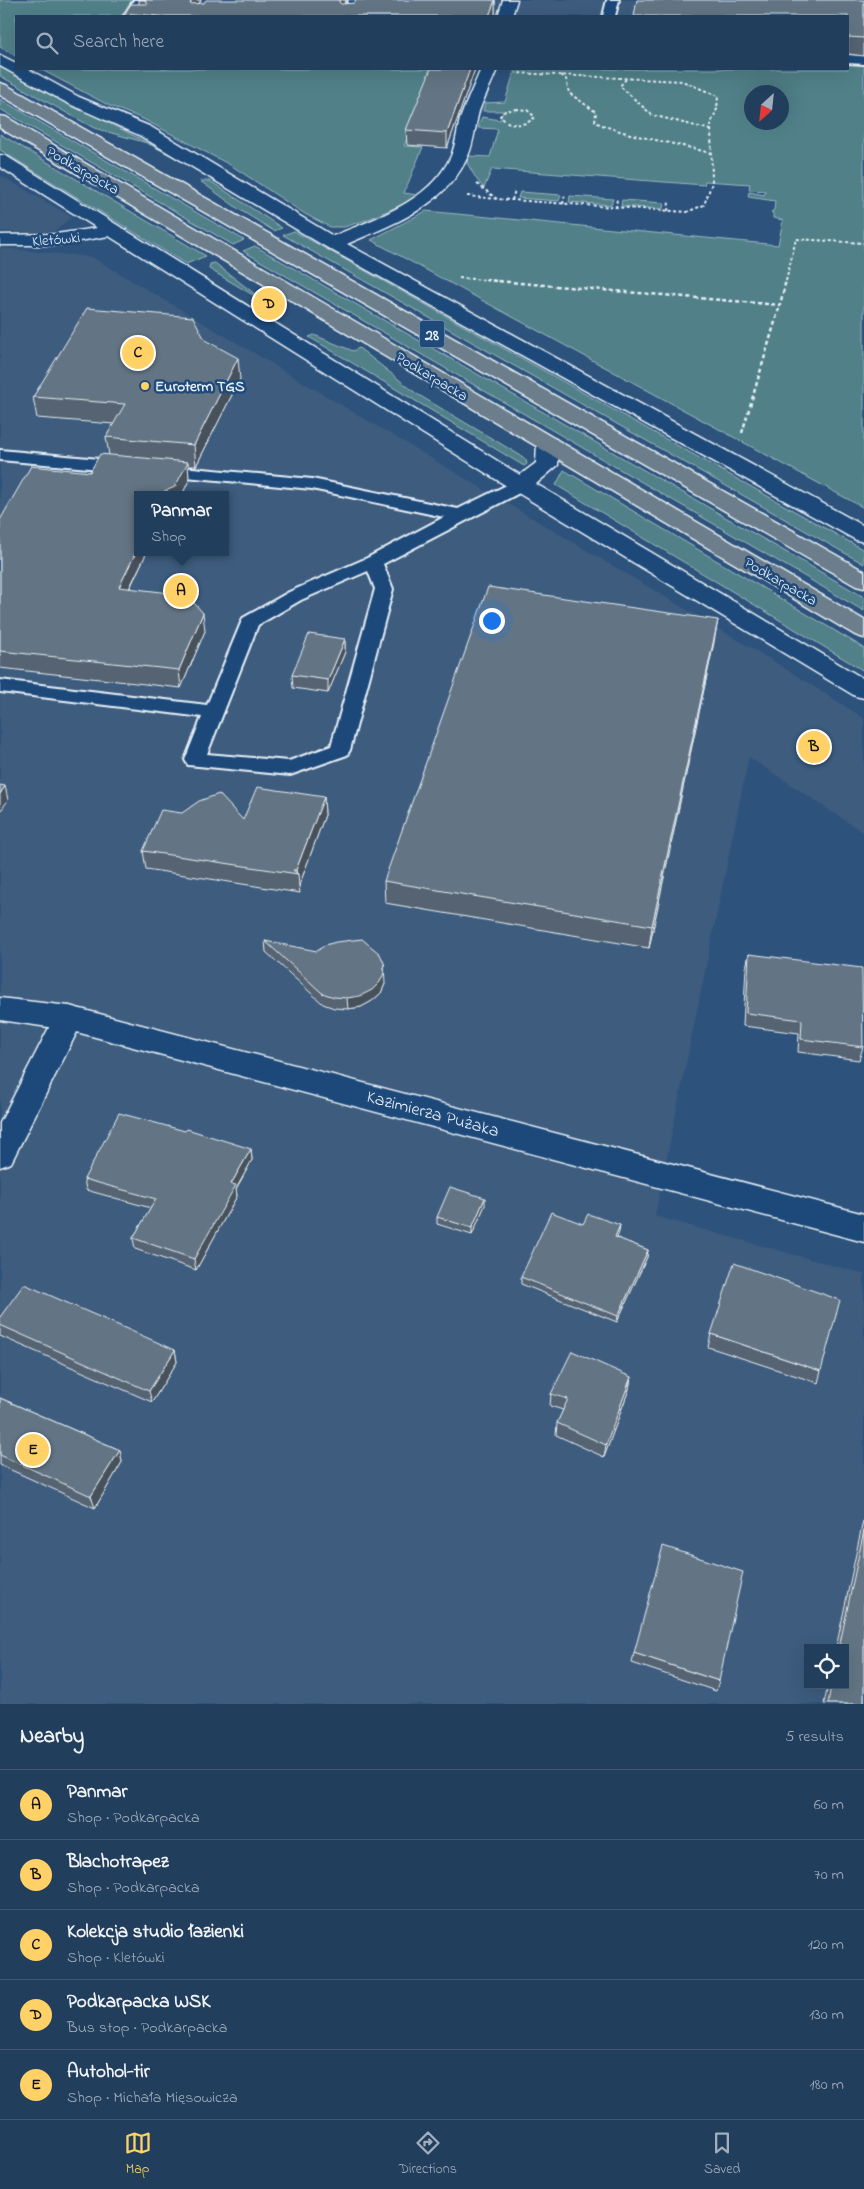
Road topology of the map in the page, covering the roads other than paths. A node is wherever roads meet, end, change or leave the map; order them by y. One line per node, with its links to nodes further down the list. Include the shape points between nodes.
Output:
1 (140, 0): 5 (lane)
2 (355, 0): 6 (lane)
3 (510, 0): 7 (street)
4 (613, 0): 8 (lane)
5 (130, 15)
6 (348, 15)
7 (505, 15)
8 (609, 15)
9 (849, 59): 11 (lane)
10 (0, 60): 12 (street)
11 (864, 60)
12 (15, 68)
13 (18, 70): 20 (street, via 73,100 145,131)
14 (488, 70): 20 (street, via 470,115 458,158 441,184 418,204)
15 (0, 88): 27 (main road, Podkarpacka / 28)
16 (0, 121): 21 (main road, Podkarpacka / 28)
17 (0, 160): 18 (street)
18 (111, 230): 19 (street, Kletówki, via 68,239); 23 (street)
19 (0, 240)
20 (332, 243): 25 (street)
21 (548, 444): 23 (street, via 547,465); 28 (main road, Podkarpacka / 28)
22 (0, 455): 24 (lane, via 312,484)
23 (521, 485): 24 (lane); 30 (street)
24 (460, 515): 26 (lane)
25 (864, 535)
26 (373, 562): 31 (lane, via 295,596 250,622); 31 (lane, via 384,589 340,750 290,768 195,760)
27 (864, 581)
28 (864, 630)
29 (0, 686): 31 (lane)
30 (864, 690)
31 (214, 712)
32 (0, 1009): 33 (street, Kazimierza Pużaka)
33 (69, 1018): 34 (street); 35 (street, Kazimierza Pużaka)
34 (0, 1154)
35 (864, 1228)

